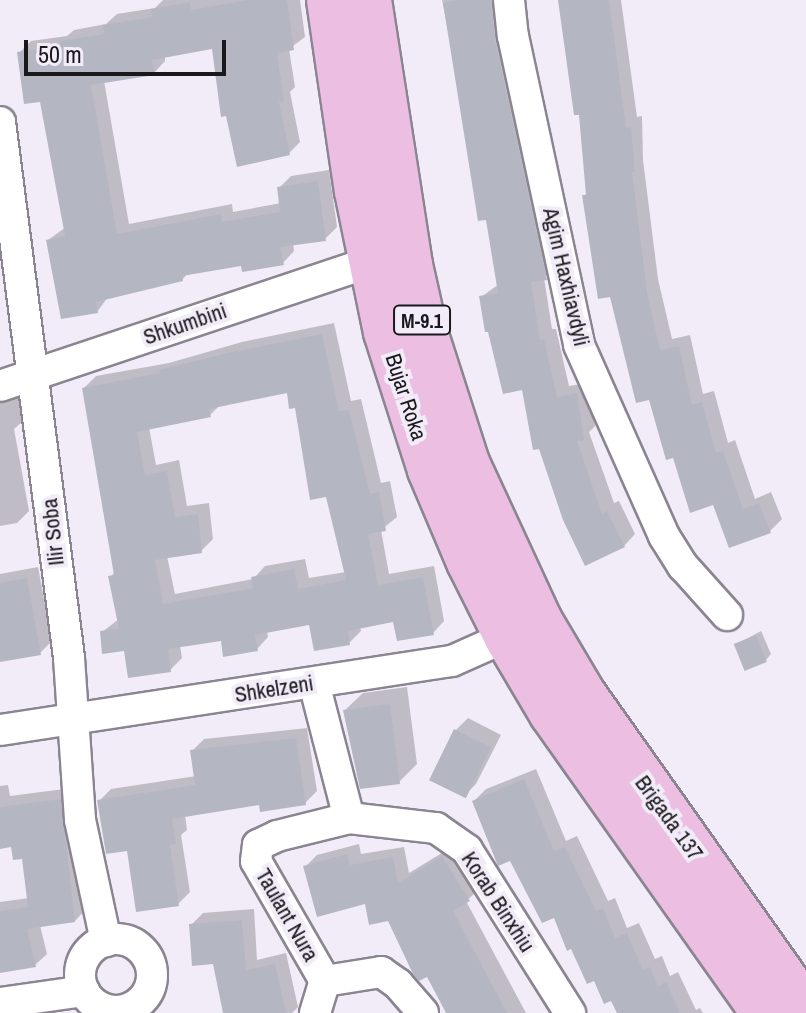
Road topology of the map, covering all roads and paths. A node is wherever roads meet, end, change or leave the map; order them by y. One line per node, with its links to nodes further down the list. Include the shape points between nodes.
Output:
1 (329, 0): 5 (main road, Bujar Roka / M-9.1)
2 (369, 0): 9 (main road, Bujar Roka / M-9.1, via 398,197 425,332)
3 (509, 0): 8 (street, Agim Haxhiavdyli, via 579,345 664,536)
4 (0, 122): 6 (street, Ilir Soba)
5 (370, 262): 6 (street, Shkumbini); 9 (main road, Bujar Roka / M-9.1, via 398,374 430,470)
6 (35, 374): 7 (street, Shkumbini); 11 (street, Ilir Soba)
7 (0, 386)
8 (727, 615)
9 (524, 630): 10 (street, Shkelzeni, via 452,661); 18 (main road, Brigada 137 / M-9.1, via 624,757); 22 (main road, Brigada 137 / M-9.1, via 587,765)
10 (314, 683): 11 (street, Shkelzeni); 13 (street)
11 (72, 718): 12 (street, Shkelzeni); 14 (street, Ilir Soba, via 80,820)
12 (0, 730)
13 (349, 818): 15 (street, Taulant Nura, via 258,845 256,861); 21 (street, Korab Binxhiu, via 436,828 467,850)
14 (106, 941): 16 (street, via 84,959); 16 (street, via 127,941 140,948 152,966 150,988 137,1005 116,1012 95,1005)
15 (325, 981): 19 (street, Taulant Nura); 20 (street, Taulant Nura, via 381,972)
16 (84, 991): 17 (street)
17 (0, 1003)
18 (806, 1009)
19 (315, 1013)
20 (423, 1013)
21 (570, 1013)
22 (764, 1013)

